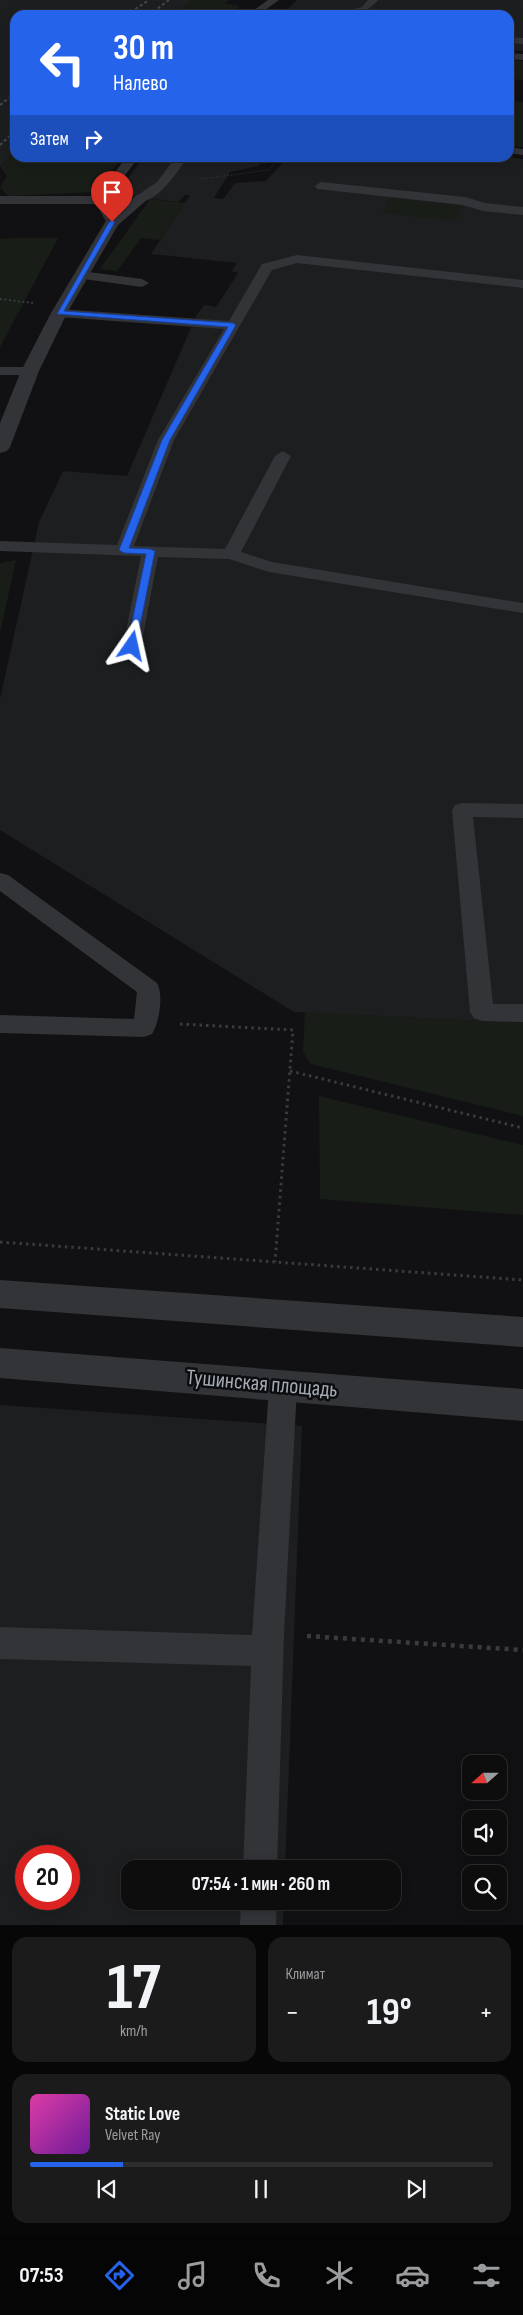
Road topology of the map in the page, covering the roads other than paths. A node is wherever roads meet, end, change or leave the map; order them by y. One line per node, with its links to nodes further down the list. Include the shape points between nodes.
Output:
1 (274, 0): 3 (lane)
2 (373, 0): 4 (lane)
3 (259, 10)
4 (359, 10)
5 (129, 162): 10 (lane)
6 (178, 162): 8 (lane, via 160,185)
7 (322, 186): 11 (lane)
8 (142, 198): 12 (street)
9 (0, 200): 10 (lane)
10 (100, 200): 12 (lane)
11 (523, 211)
12 (112, 222): 13 (street)
13 (81, 276): 14 (lane); 16 (street)
14 (142, 283)
15 (523, 284): 17 (lane, via 297,259 267,267)
16 (59, 313): 17 (lane); 19 (street)
17 (233, 325): 23 (lane, via 166,440)
18 (0, 371): 19 (lane)
19 (30, 371): 20 (street)
20 (0, 447)
21 (283, 456): 25 (lane)
22 (0, 546): 23 (lane)
23 (124, 550): 24 (lane)
24 (150, 551): 25 (lane); 27 (lane)
25 (231, 554): 26 (lane, via 269,567)
26 (523, 608)
27 (132, 646)
28 (523, 811): 30 (lane, via 462,810 482,1012)
29 (0, 880): 31 (lane, via 148,989 144,1028)
30 (523, 1012)
31 (0, 1024)
32 (0, 1294): 33 (street)
33 (523, 1332)
34 (0, 1363): 35 (street, Тушинская площадь)
35 (283, 1386): 36 (street, Тушинская площадь); 38 (lane)
36 (523, 1405)
37 (0, 1642): 38 (lane)
38 (268, 1642): 39 (lane)
39 (260, 1860)
40 (259, 1910): 41 (lane)
41 (258, 1925)

